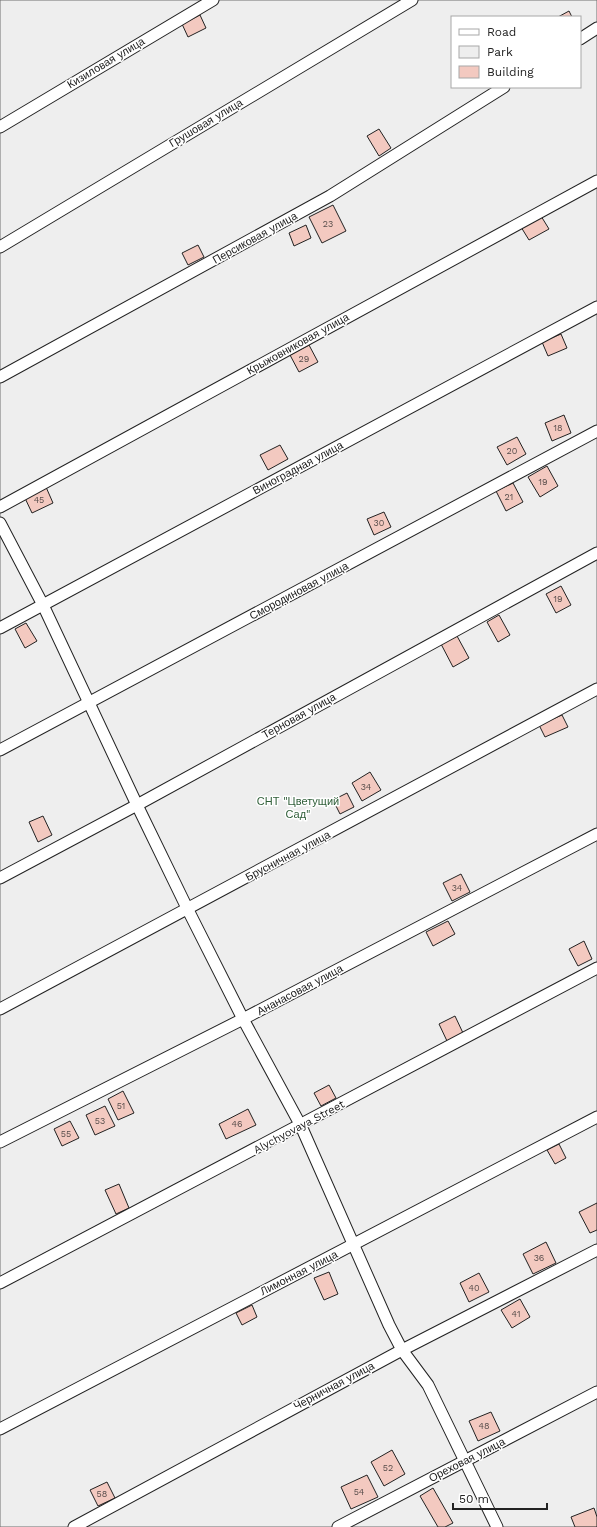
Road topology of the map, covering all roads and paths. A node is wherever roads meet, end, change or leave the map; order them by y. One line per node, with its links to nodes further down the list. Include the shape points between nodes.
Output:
1 (213, 0): 6 (street, Кизиловая улица)
2 (412, 0): 8 (street, Грушовая улица)
3 (597, 28): 4 (street)
4 (581, 38)
5 (502, 88): 10 (street, Персиковая улица, via 330,196)
6 (0, 127)
7 (597, 181): 12 (street, Крыжовниковая улица)
8 (0, 247)
9 (597, 307): 15 (street, Виноградная улица)
10 (0, 377)
11 (597, 431): 18 (street, Смородиновая улица)
12 (0, 507)
13 (0, 523): 15 (street)
14 (597, 553): 20 (street, Терновая улица)
15 (43, 605): 16 (street, Виноградная улица); 18 (street)
16 (0, 628)
17 (597, 689): 23 (street, Брусничная улица)
18 (89, 703): 19 (street, Смородиновая улица); 20 (street)
19 (0, 750)
20 (137, 805): 22 (street, Терновая улица); 23 (street)
21 (597, 834): 26 (street, Ананасовая улица)
22 (0, 878)
23 (188, 910): 25 (street, Брусничная улица); 26 (street)
24 (597, 968): 28 (street, Alychyovaya Street)
25 (0, 1009)
26 (243, 1019): 28 (street); 29 (street, Ананасовая улица)
27 (597, 1118): 30 (street, Лимонная улица)
28 (301, 1126): 30 (street); 32 (street, Alychyovaya Street)
29 (0, 1142)
30 (354, 1245): 33 (street); 35 (street, Лимонная улица)
31 (597, 1250): 33 (street, Черничная улица)
32 (0, 1283)
33 (402, 1350): 36 (street, via 428,1385); 37 (street, Черничная улица)
34 (597, 1392): 36 (street, Ореховая улица)
35 (0, 1428)
36 (465, 1461): 38 (street, Ореховая улица); 39 (street)
37 (74, 1527)
38 (338, 1527)
39 (497, 1527)

